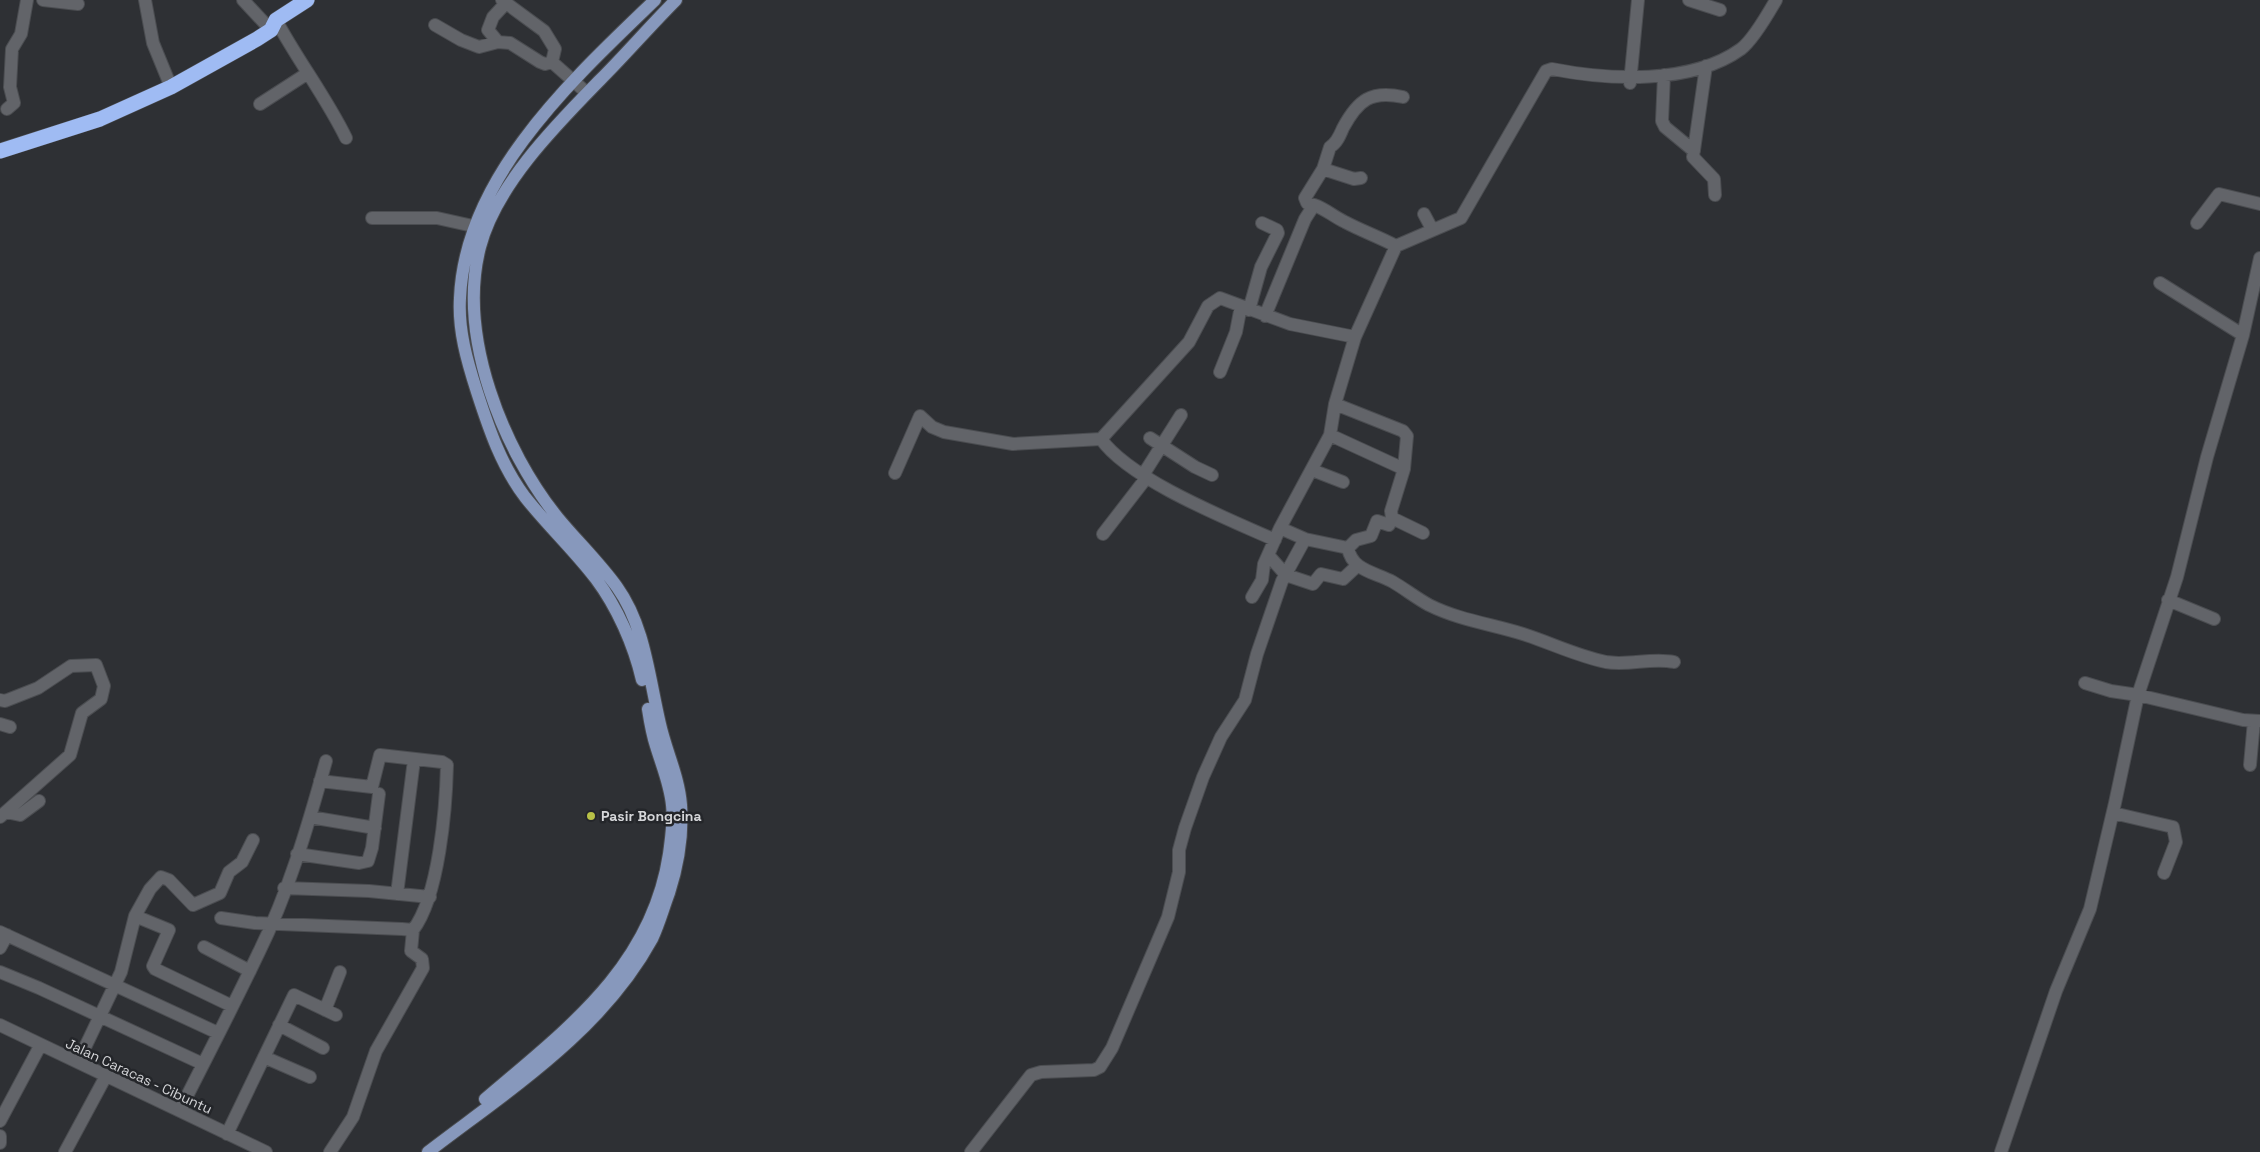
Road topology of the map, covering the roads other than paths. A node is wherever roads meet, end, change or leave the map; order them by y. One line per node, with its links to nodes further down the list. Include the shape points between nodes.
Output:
1 (27, 0): 27 (street, via 21,34 12,49 10,87 14,103)
2 (44, 0): 12 (street)
3 (145, 0): 23 (street, via 153,43)
4 (242, 0): 14 (street)
5 (307, 0): 14 (highway)
6 (654, 0): 21 (main road)
7 (676, 0): 24 (main road)
8 (1638, 0): 22 (street)
9 (1689, 0): 13 (street)
10 (1776, 0): 18 (street, via 1742,48)
11 (504, 1): 16 (street, via 488,30); 17 (street, via 544,31 555,49)
12 (78, 4)
13 (1720, 10)
14 (274, 25): 19 (street); 23 (highway)
15 (435, 25): 16 (street, via 479,47)
16 (498, 42): 17 (street, via 510,43 546,64)
17 (552, 62): 21 (street)
18 (1706, 66): 20 (street); 30 (street)
19 (308, 73): 26 (street); 28 (street)
20 (1664, 75): 22 (street); 30 (street, via 1662,121)
21 (575, 80): 24 (street); 40 (main road, via 510,160)
22 (1630, 80): 41 (street, via 1552,69 1546,71 1461,218)
23 (170, 87): 29 (highway, via 100,119)
24 (587, 93): 128 (main road, via 515,178 491,217 476,265 476,324 485,374 520,463 557,517 619,590 640,636 681,801 680,843 673,880 658,926 623,984 588,1024)
25 (1403, 97): 31 (street, via 1377,95 1361,102 1335,144 1330,146)
26 (260, 104)
27 (7, 109)
28 (346, 138)
29 (0, 151)
30 (1694, 151): 33 (street, via 1694,158 1714,179)
31 (1323, 169): 32 (street, via 1354,180); 35 (street, via 1305,198 1307,203)
32 (1360, 178)
33 (1715, 195)
34 (2260, 204): 39 (street, via 2219,194)
35 (1314, 205): 42 (street); 46 (street, via 1305,219)
36 (1424, 214): 41 (street)
37 (372, 218): 40 (street, via 437,218)
38 (1262, 223): 45 (street, via 1278,233)
39 (2197, 223)
40 (473, 226): 127 (main road, via 462,272 460,322 467,361 492,440 524,495 596,578 614,606 638,665 655,744 668,783 672,827 662,890 636,947 616,978 580,1018 462,1119)
41 (1432, 229): 42 (street)
42 (1396, 246): 48 (street)
43 (2260, 258): 47 (street)
44 (2160, 283): 47 (street)
45 (1245, 308): 46 (street); 49 (street); 54 (street, via 1220,298 1208,306 1189,342)
46 (1265, 316): 48 (street)
47 (2243, 335): 73 (street)
48 (1355, 338): 50 (street)
49 (1220, 372)
50 (1335, 404): 52 (street); 56 (street, via 1406,434)
51 (1181, 415): 55 (street)
52 (1330, 435): 56 (street); 57 (street)
53 (1150, 438): 55 (street)
54 (1101, 439): 58 (street, via 1013,444 944,432 920,416); 60 (street, via 1110,452)
55 (1162, 446): 59 (street); 60 (street)
56 (1404, 469): 62 (street, via 1390,511)
57 (1312, 470): 61 (street); 63 (street)
58 (895, 473)
59 (1212, 475)
60 (1145, 476): 65 (street); 67 (street)
61 (1343, 482)
62 (1392, 518): 64 (street); 68 (street, via 1389,525 1377,521 1372,536 1356,540)
63 (1280, 528): 66 (street); 67 (street)
64 (1423, 532)
65 (1103, 534)
66 (1305, 539): 68 (street); 71 (street)
67 (1275, 540): 69 (street)
68 (1348, 548): 70 (street, via 1350,558)
69 (1269, 556): 71 (street); 72 (street, via 1264,564 1262,580)
70 (1357, 566): 71 (street, via 1343,579 1321,574 1313,584); 75 (street, via 1393,582 1428,604 1462,618 1523,634 1582,656 1628,663 1661,659)
71 (1286, 575): 129 (street, via 1257,654 1245,700 1221,737 1192,806 1179,850 1179,872 1168,917 1112,1048 1100,1067 1094,1070 1031,1075)
72 (1252, 597)
73 (2168, 600): 74 (street); 77 (street)
74 (2214, 619)
75 (1674, 662)
76 (2085, 683): 77 (street)
77 (2138, 695): 79 (street); 86 (street)
78 (0, 700): 87 (street, via 38,688 71,666 96,665 104,686 101,699 82,713 70,755)
79 (2257, 721): 82 (street)
80 (414, 760): 83 (street, via 380,755 372,788); 94 (street); 95 (street, via 447,765 438,856)
81 (326, 761): 83 (street)
82 (2250, 765)
83 (320, 781): 88 (street)
84 (379, 794): 89 (street)
85 (39, 800): 87 (street, via 20,815)
86 (2113, 813): 92 (street, via 2173,827 2176,842); 130 (street, via 2090,909 2056,991)
87 (3, 814)
88 (310, 817): 89 (street); 91 (street)
89 (375, 828): 91 (street, via 368,861 354,863)
90 (253, 840): 96 (street, via 242,862 229,872 220,893 193,906 170,880 161,877)
91 (297, 854): 93 (street)
92 (2164, 872)
93 (284, 888): 94 (street); 98 (street)
94 (397, 894): 95 (street)
95 (430, 897): 99 (street)
96 (135, 916): 106 (street, via 121,972); 107 (street, via 169,930 155,958 155,969)
97 (221, 918): 98 (street)
98 (272, 924): 99 (street); 103 (street)
99 (414, 930): 126 (street, via 411,952 422,959 424,968 376,1051 353,1117)
100 (4, 934): 102 (street); 106 (street)
101 (204, 947): 103 (street)
102 (0, 948)
103 (250, 971): 107 (street)
104 (0, 972): 108 (street)
105 (340, 972): 110 (street, via 331,1012 294,995)
106 (114, 985): 108 (street); 111 (street)
107 (232, 1006): 111 (street)
108 (98, 1017): 115 (street); 116 (street)
109 (0, 1025): 112 (street, Jalan Caracas - Cibuntu)
110 (279, 1025): 113 (street); 114 (street)
111 (218, 1034): 116 (street)
112 (40, 1046): 115 (street, Jalan Caracas - Cibuntu); 120 (street)
113 (323, 1048)
114 (264, 1057): 118 (street); 121 (street)
115 (78, 1062): 117 (street, Jalan Caracas - Cibuntu)
116 (203, 1064): 119 (street)
117 (106, 1076): 119 (street, Jalan Caracas - Cibuntu); 124 (street)
118 (310, 1077)
119 (180, 1110): 121 (street, Jalan Caracas - Cibuntu)
120 (1, 1115)
121 (227, 1134): 125 (street, Jalan Caracas - Cibuntu)
122 (0, 1136): 123 (street)
123 (0, 1142)
124 (65, 1152)
125 (266, 1152)
126 (330, 1152)
127 (416, 1152)
128 (428, 1152)
129 (971, 1152)
130 (2001, 1152)

